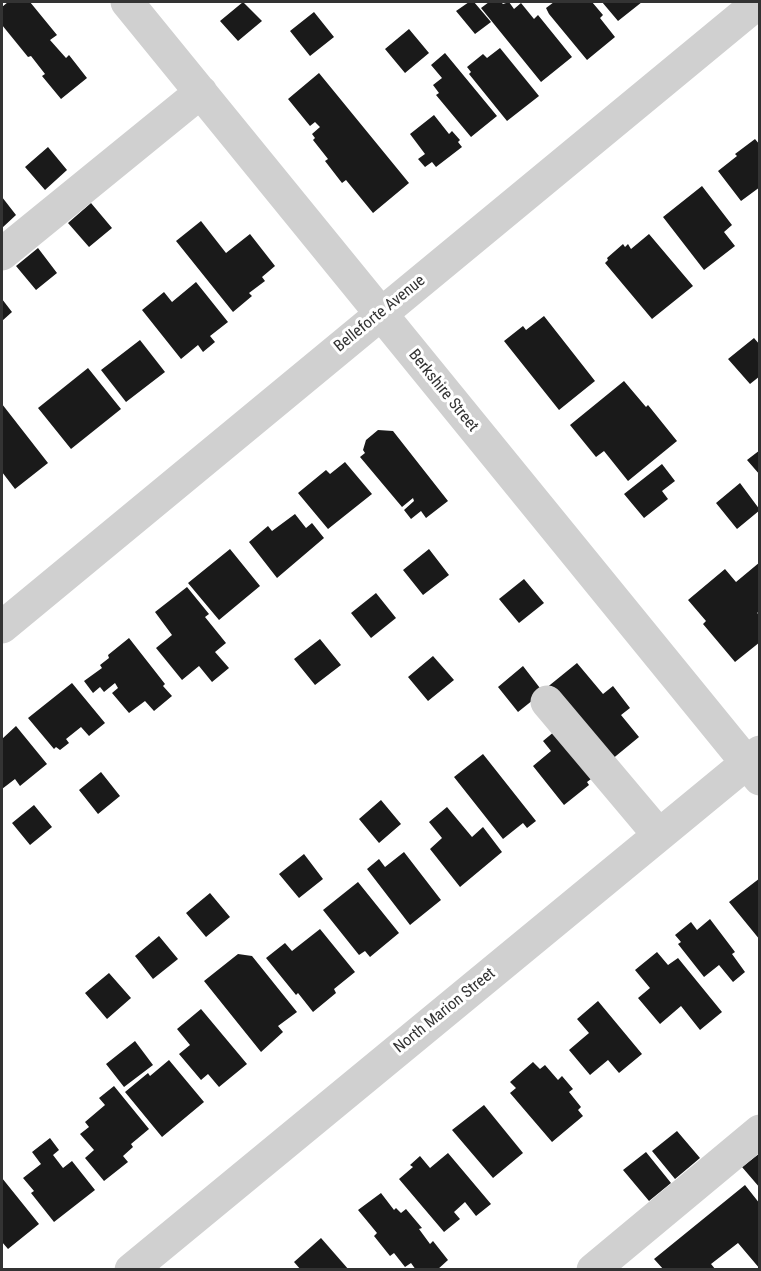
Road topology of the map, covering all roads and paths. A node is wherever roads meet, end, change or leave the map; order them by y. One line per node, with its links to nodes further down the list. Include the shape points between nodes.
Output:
1 (127, 2): 3 (street, Berkshire Street)
2 (759, 2): 5 (street, Belleforte Avenue)
3 (201, 92): 4 (street); 5 (street, Berkshire Street)
4 (2, 254)
5 (381, 314): 6 (street, Belleforte Avenue); 8 (street, Berkshire Street)
6 (2, 627)
7 (546, 702): 9 (street)
8 (755, 765): 9 (street, North Marion Street)
9 (659, 835): 11 (street, North Marion Street)
10 (759, 1131): 12 (street)
11 (131, 1269)
12 (593, 1269)

